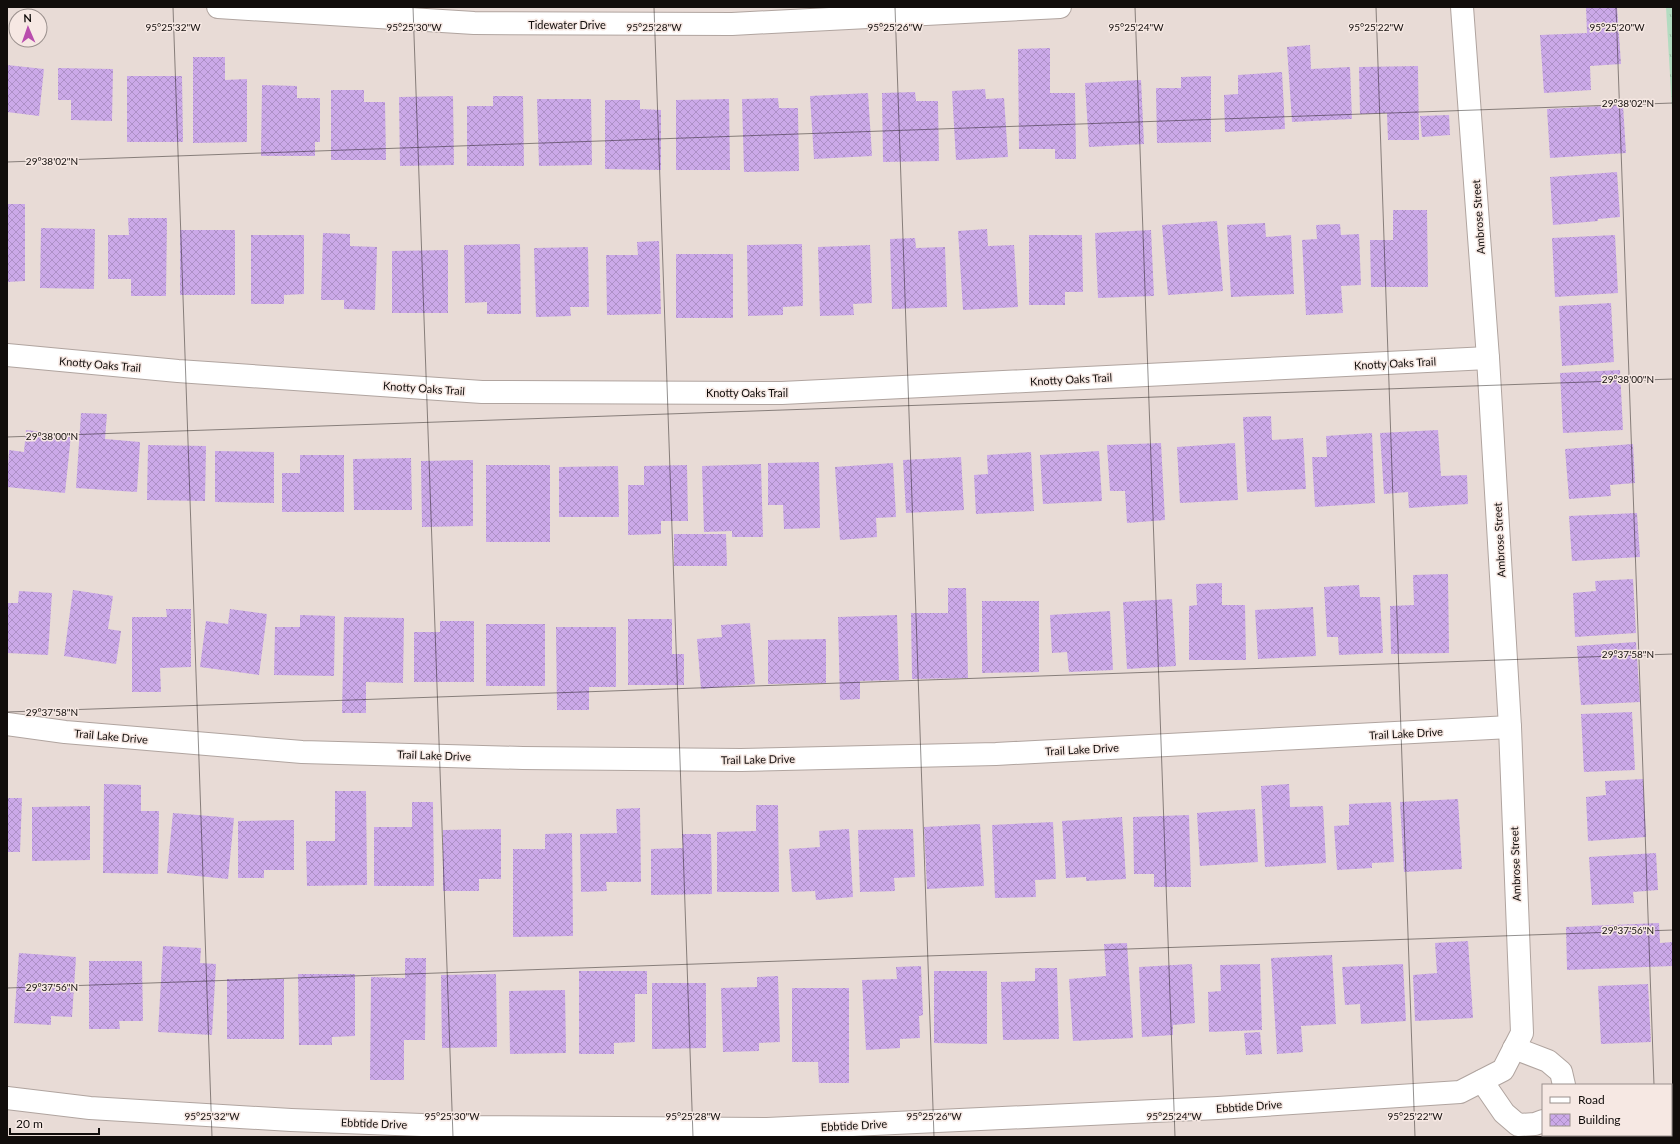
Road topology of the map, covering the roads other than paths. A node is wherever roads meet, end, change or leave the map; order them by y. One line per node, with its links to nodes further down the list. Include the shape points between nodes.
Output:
1 (218, 7): 2 (street, Tidewater Drive, via 474,23 732,24)
2 (1060, 7)
3 (1462, 7): 5 (street, Ambrose Street)
4 (7, 355): 5 (street, Knotty Oaks Trail, via 178,371 482,392 767,393)
5 (1488, 358): 7 (street, Ambrose Street)
6 (7, 724): 7 (street, Trail Lake Drive, via 65,732 302,752 733,760 996,754)
7 (1510, 727): 8 (street, Ambrose Street, via 1522,1033)
8 (1514, 1048): 9 (street, Ambrose Street); 11 (street, via 1548,1061 1562,1072)
9 (1503, 1070): 10 (street, Ebbtide Drive)
10 (1482, 1081): 12 (street, Ebbtide Drive, via 1460,1092 1264,1105 767,1129 474,1127 291,1120 90,1108); 13 (street, via 1504,1113 1518,1125)
11 (1564, 1084)
12 (7, 1098)
13 (1542, 1121)

